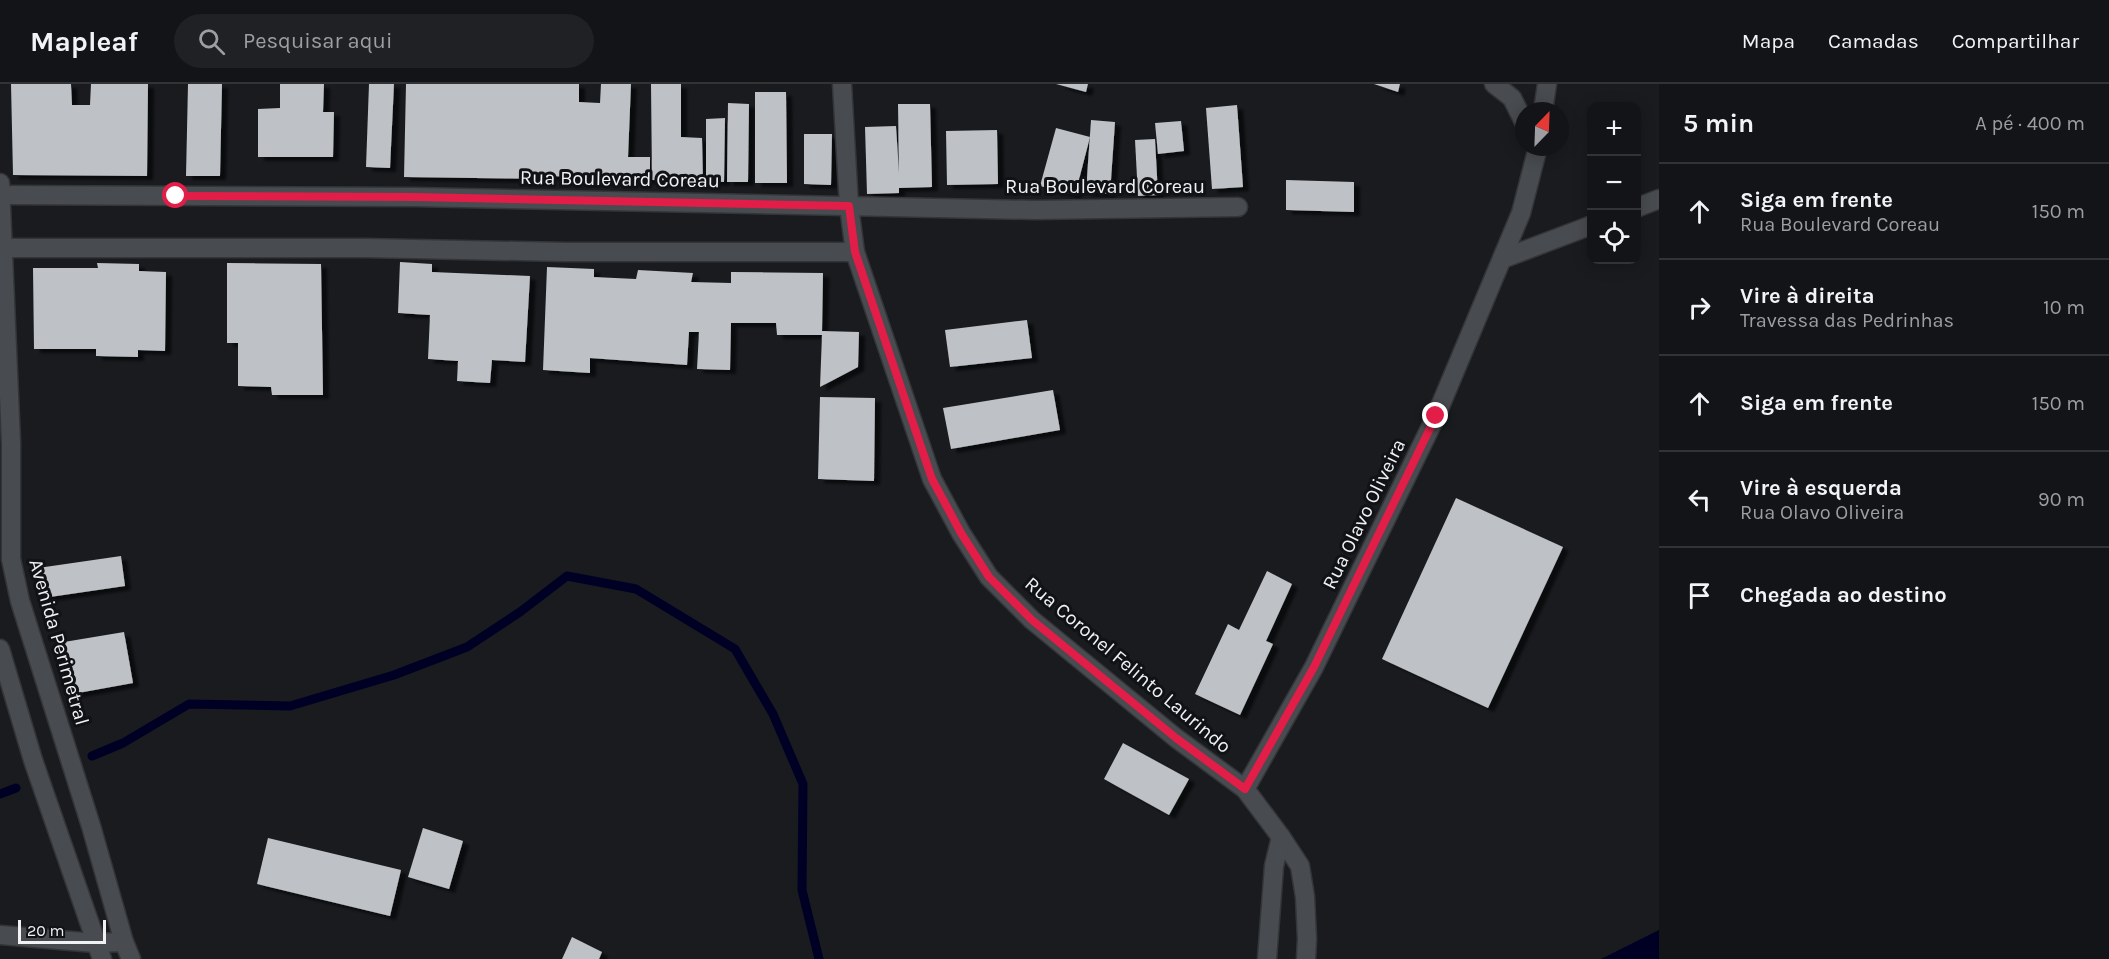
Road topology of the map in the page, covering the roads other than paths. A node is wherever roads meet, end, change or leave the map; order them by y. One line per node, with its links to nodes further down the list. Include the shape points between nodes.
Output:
1 (842, 84): 10 (street, Rua Coronel Felinto Laurindo)
2 (1494, 84): 5 (street)
3 (1547, 84): 4 (street)
4 (1544, 102)
5 (1515, 104)
6 (1535, 156): 16 (street, Rua Olavo Oliveira, via 1521,213)
7 (0, 183): 8 (street, Avenida Perimetral)
8 (0, 194): 10 (street, Rua Boulevard Coreau); 14 (street, Avenida Perimetral)
9 (1659, 200): 11 (street)
10 (849, 206): 12 (street, Rua Boulevard Coreau, via 1035,210); 15 (street, Rua Coronel Felinto Laurindo)
11 (1641, 206)
12 (1238, 207)
13 (1587, 227): 16 (street)
14 (2, 248): 15 (street); 17 (street, Avenida Perimetral, via 11,443)
15 (855, 252): 19 (street, Rua Coronel Felinto Laurindo, via 932,479 989,577 1032,620)
16 (1502, 259): 19 (street, Rua Olavo Oliveira, via 1410,470 1314,667)
17 (6, 559): 22 (street, Avenida Perimetral)
18 (0, 649): 23 (street, via 33,760)
19 (1245, 789): 20 (street, Rua Coronel Felinto Laurindo)
20 (1281, 837): 25 (street, via 1273,875); 26 (street, via 1300,867 1305,897)
21 (0, 935): 23 (street)
22 (124, 942): 23 (street); 24 (street, Avenida Perimetral)
23 (99, 951)
24 (131, 959)
25 (1267, 959)
26 (1305, 959)

